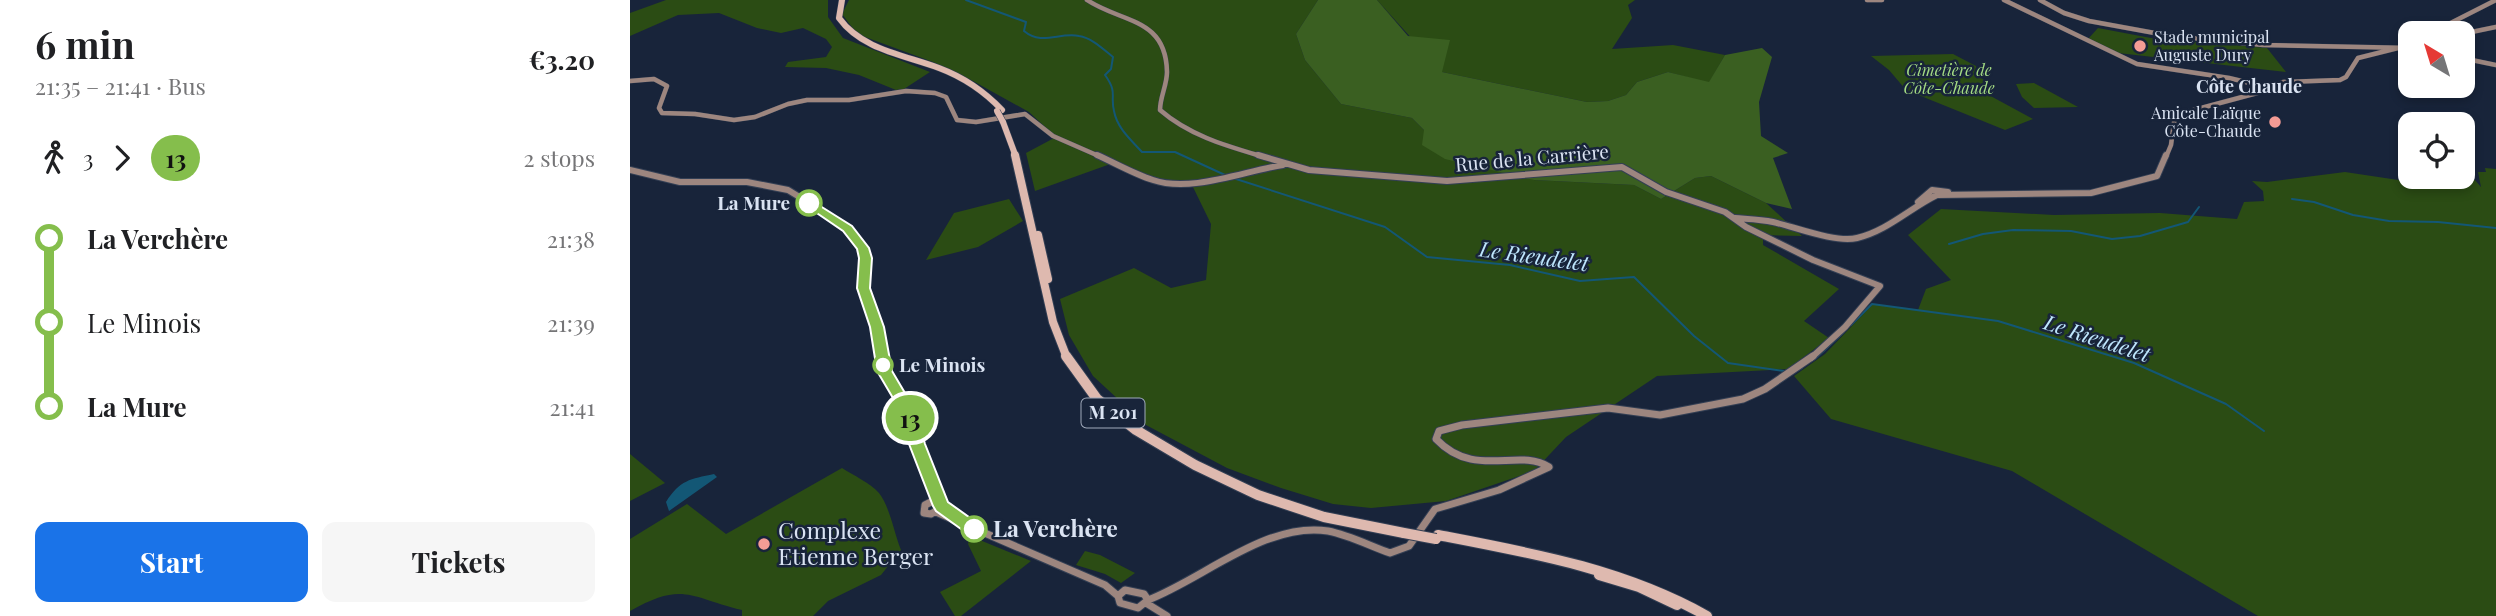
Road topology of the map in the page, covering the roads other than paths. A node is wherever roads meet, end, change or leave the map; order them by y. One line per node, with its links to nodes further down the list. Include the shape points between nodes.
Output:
1 (840, 0): 25 (highway, M 201, bridge, via 838,24 851,37 954,78 976,90 1006,121 1053,322 1063,352 1097,399 1148,437 1258,495 1324,517)
2 (1087, 0): 20 (street, Rue de la Carrière, via 1108,13 1140,21 1154,32 1167,66 1160,106 1163,114 1211,142)
3 (1867, 0): 8 (street)
4 (1882, 0): 8 (street)
5 (2004, 0): 19 (street, via 2137,64)
6 (2040, 0): 12 (street, via 2076,17 2119,28 2203,41)
7 (2496, 0): 9 (street)
8 (1876, 1)
9 (2455, 21)
10 (2496, 27): 11 (street)
11 (2475, 31)
12 (2380, 46): 13 (street); 14 (street); 15 (street)
13 (2398, 48): 15 (street)
14 (2398, 48)
15 (2389, 51): 19 (street, via 2358,58 2340,80 2283,82)
16 (2475, 61): 17 (street)
17 (2496, 65)
18 (630, 81): 20 (street, via 648,78 667,86 659,108 662,113 734,120 798,101 849,100 906,91 934,93 946,97 957,120 976,122 1026,114 1054,136 1149,180 1189,183)
19 (2271, 88): 22 (street, via 2175,115 2171,145 2157,176 2148,180 2091,193 1937,195 1889,225 1855,239)
20 (1285, 164): 22 (street, Rue de la Carrière, via 1447,181 1617,166 1666,192)
21 (630, 170): 24 (street, via 680,182 747,183 788,190 858,239 866,258 864,288 885,371 908,410)
22 (1735, 218): 28 (street, Rue de la Carrière, via 1796,252 1880,286 1825,346 1743,400 1660,415 1608,408 1439,431 1436,439 1440,444 1464,458 1540,461 1549,467 1499,490 1435,509 1409,546 1400,551 1390,553 1328,531 1300,531 1261,542)
23 (929, 502): 24 (street)
24 (938, 503): 27 (street, via 965,525)
25 (1437, 537): 26 (highway, M 201, via 1588,566); 30 (highway, M 201, via 1605,576 1639,587)
26 (1662, 590): 31 (highway, M 201); 32 (highway)
27 (1121, 593): 28 (street); 28 (street, via 1120,603 1132,608)
28 (1145, 601): 29 (street)
29 (1163, 614)
30 (1696, 616)
31 (1707, 616)
32 (1718, 616)

